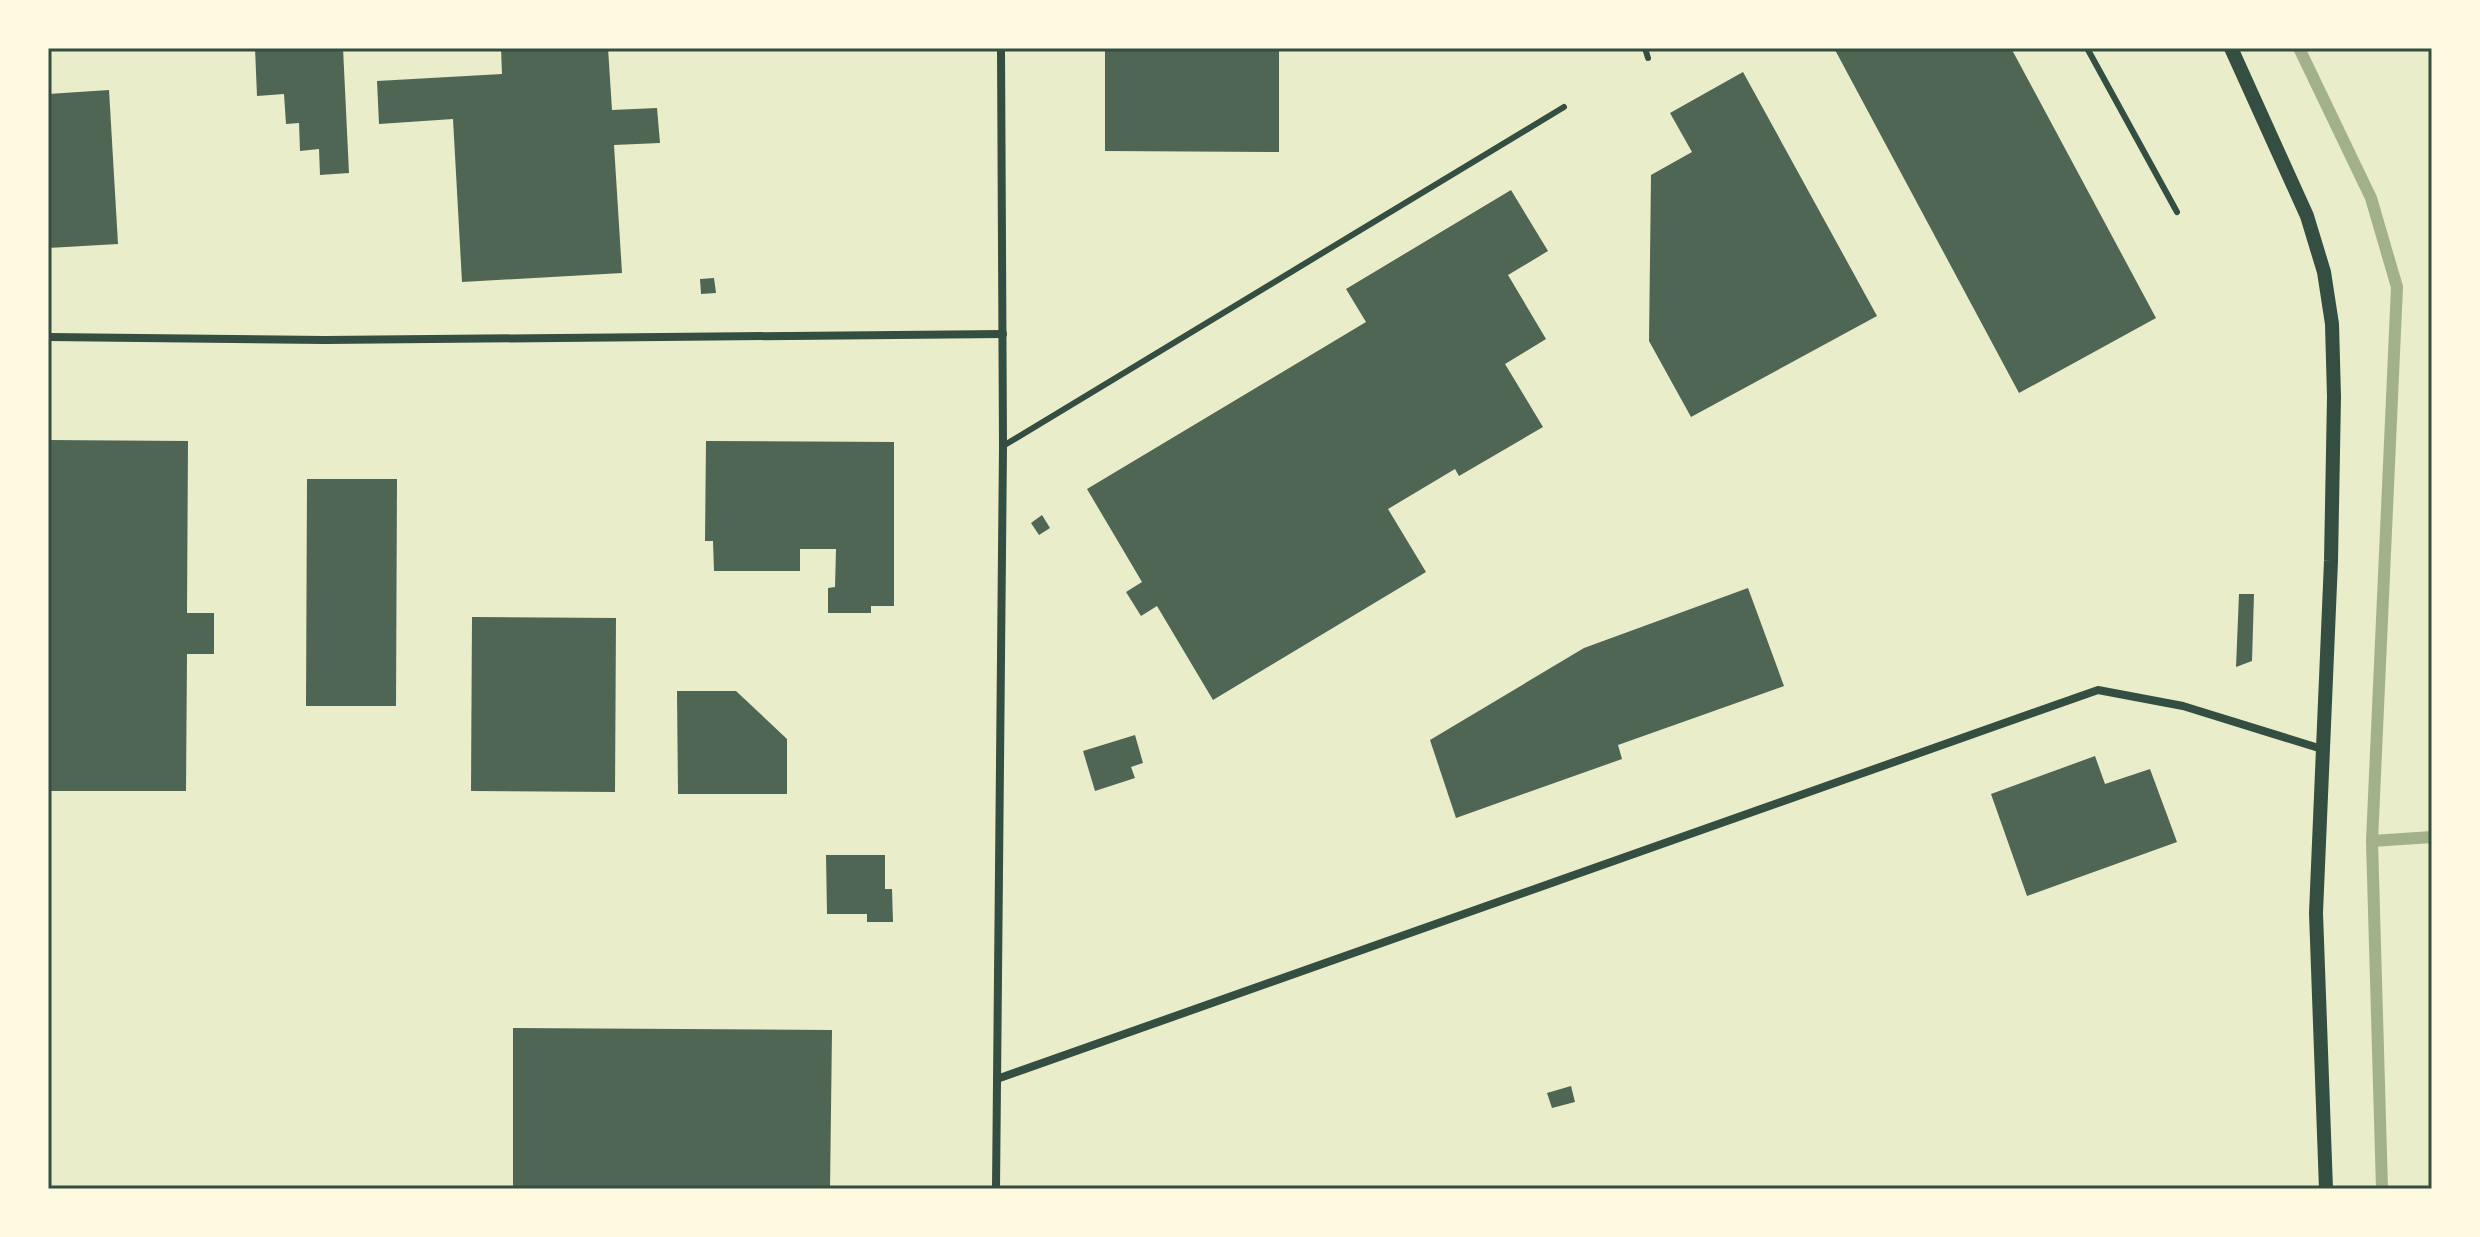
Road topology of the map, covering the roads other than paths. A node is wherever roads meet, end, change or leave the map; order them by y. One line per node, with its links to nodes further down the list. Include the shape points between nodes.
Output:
1 (1001, 48): 8 (street)
2 (1645, 48): 5 (lane)
3 (2087, 48): 7 (lane)
4 (2231, 48): 11 (street, via 2307,216 2332,324 2331,546)
5 (1648, 58)
6 (1564, 107): 10 (lane)
7 (2177, 212)
8 (1003, 334): 9 (street); 10 (street)
9 (48, 337)
10 (1003, 446): 12 (street)
11 (2322, 749): 12 (street, via 2183,706 2098,690); 14 (street, via 2316,913)
12 (997, 1079): 13 (street)
13 (996, 1189)
14 (2326, 1189)

